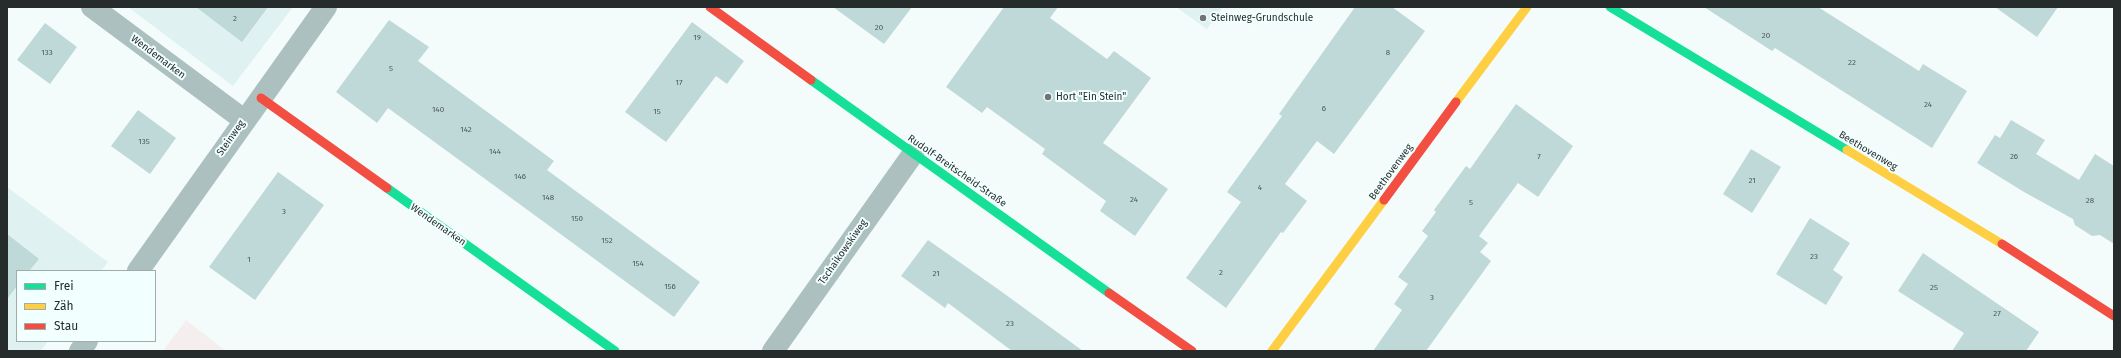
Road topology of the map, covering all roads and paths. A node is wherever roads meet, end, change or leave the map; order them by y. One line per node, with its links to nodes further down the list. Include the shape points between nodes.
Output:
1 (92, 7): 7 (street, Wendemarken)
2 (326, 7): 6 (street, Steinweg)
3 (710, 7): 8 (street, Rudolf-Breitscheid-Straße)
4 (1527, 7): 16 (street, Beethovenweg)
5 (1610, 7): 10 (street, Beethovenweg, via 1978,229)
6 (261, 98): 7 (street, Steinweg); 13 (street, Wendemarken)
7 (244, 120): 9 (street, Steinweg)
8 (913, 154): 14 (street, Tschaikowskiweg); 15 (street, Rudolf-Breitscheid-Straße)
9 (139, 270)
10 (2114, 316)
11 (86, 342): 12 (street)
12 (80, 351)
13 (615, 351)
14 (774, 351)
15 (1192, 351)
16 (1272, 351)

